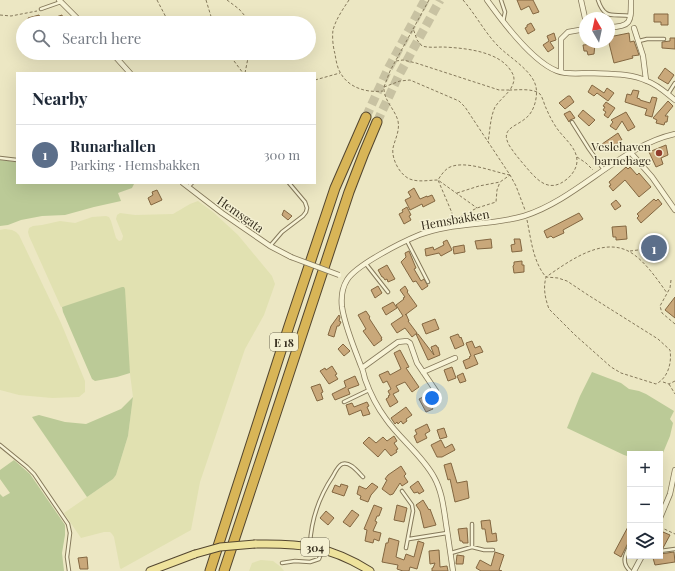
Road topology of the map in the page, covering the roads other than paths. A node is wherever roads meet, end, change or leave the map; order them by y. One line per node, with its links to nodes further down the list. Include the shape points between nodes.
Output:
1 (487, 0): 11 (street)
2 (501, 0): 11 (lane, via 505,12)
3 (580, 0): 8 (street)
4 (598, 0): 10 (lane, via 602,10 610,15)
5 (631, 0): 10 (street)
6 (60, 1): 7 (lane); 9 (street)
7 (41, 9)
8 (584, 12)
9 (75, 16)
10 (631, 16): 12 (street, via 624,26)
11 (503, 23): 19 (street, via 539,61)
12 (615, 27)
13 (634, 28): 16 (street)
14 (579, 30): 19 (street, via 568,32 561,39)
15 (664, 39): 16 (lane)
16 (639, 41): 20 (street)
17 (118, 60): 18 (street)
18 (129, 72)
19 (561, 72): 20 (street, via 622,75)
20 (646, 80): 22 (street)
21 (675, 83): 22 (lane)
22 (668, 94): 23 (street)
23 (675, 100)
24 (366, 117): 71 (highway, E 18, via 335,188)
25 (377, 122): 72 (highway, E 18, via 349,192)
26 (572, 122): 31 (lane)
27 (675, 134): 28 (street, Hemsbakken)
28 (631, 153): 31 (street, Hemsbakken); 36 (street)
29 (0, 158): 30 (lane)
30 (16, 160)
31 (604, 171): 37 (street, Hemsbakken, via 535,212 510,219 444,228)
32 (184, 184): 35 (street, Hemsgata)
33 (191, 184): 35 (lane)
34 (290, 184): 38 (lane, via 305,202 306,212 289,225)
35 (188, 187): 38 (street, Hemsgata)
36 (675, 210)
37 (407, 241): 39 (street, Hemsbakken); 41 (lane)
38 (270, 246): 40 (street, Hemsgata, bridge)
39 (366, 263): 40 (street, Hemsbakken); 42 (lane)
40 (347, 279): 44 (street, via 342,292 342,307)
41 (428, 282)
42 (388, 292)
43 (455, 358): 45 (street)
44 (362, 368): 45 (street, via 398,342 407,341); 46 (street)
45 (423, 372): 47 (street)
46 (369, 390): 48 (lane); 55 (street, via 394,430 434,476 441,492)
47 (436, 392)
48 (344, 402)
49 (0, 445): 69 (lane, via 27,466 68,524)
50 (675, 470): 53 (street)
51 (362, 477): 57 (lane, via 350,465 340,466 316,510)
52 (402, 491): 56 (lane, via 409,499 413,511)
53 (663, 511)
54 (472, 524): 58 (lane)
55 (447, 533): 56 (lane); 65 (street)
56 (409, 539): 59 (lane)
57 (310, 546): 60 (main road, 304); 70 (main road, 304, bridge, via 255,544 220,547)
58 (472, 547): 62 (lane); 65 (lane)
59 (406, 548)
60 (322, 549): 67 (lane, via 319,559 313,562); 68 (main road, 304, via 340,555)
61 (675, 549): 64 (lane)
62 (493, 550)
63 (627, 551): 74 (lane, via 624,564)
64 (663, 551)
65 (451, 553): 73 (street)
66 (640, 559): 75 (street)
67 (282, 563)
68 (366, 570)
69 (69, 571)
70 (150, 571)
71 (210, 571)
72 (224, 571)
73 (453, 571)
74 (630, 571)
75 (634, 571)

